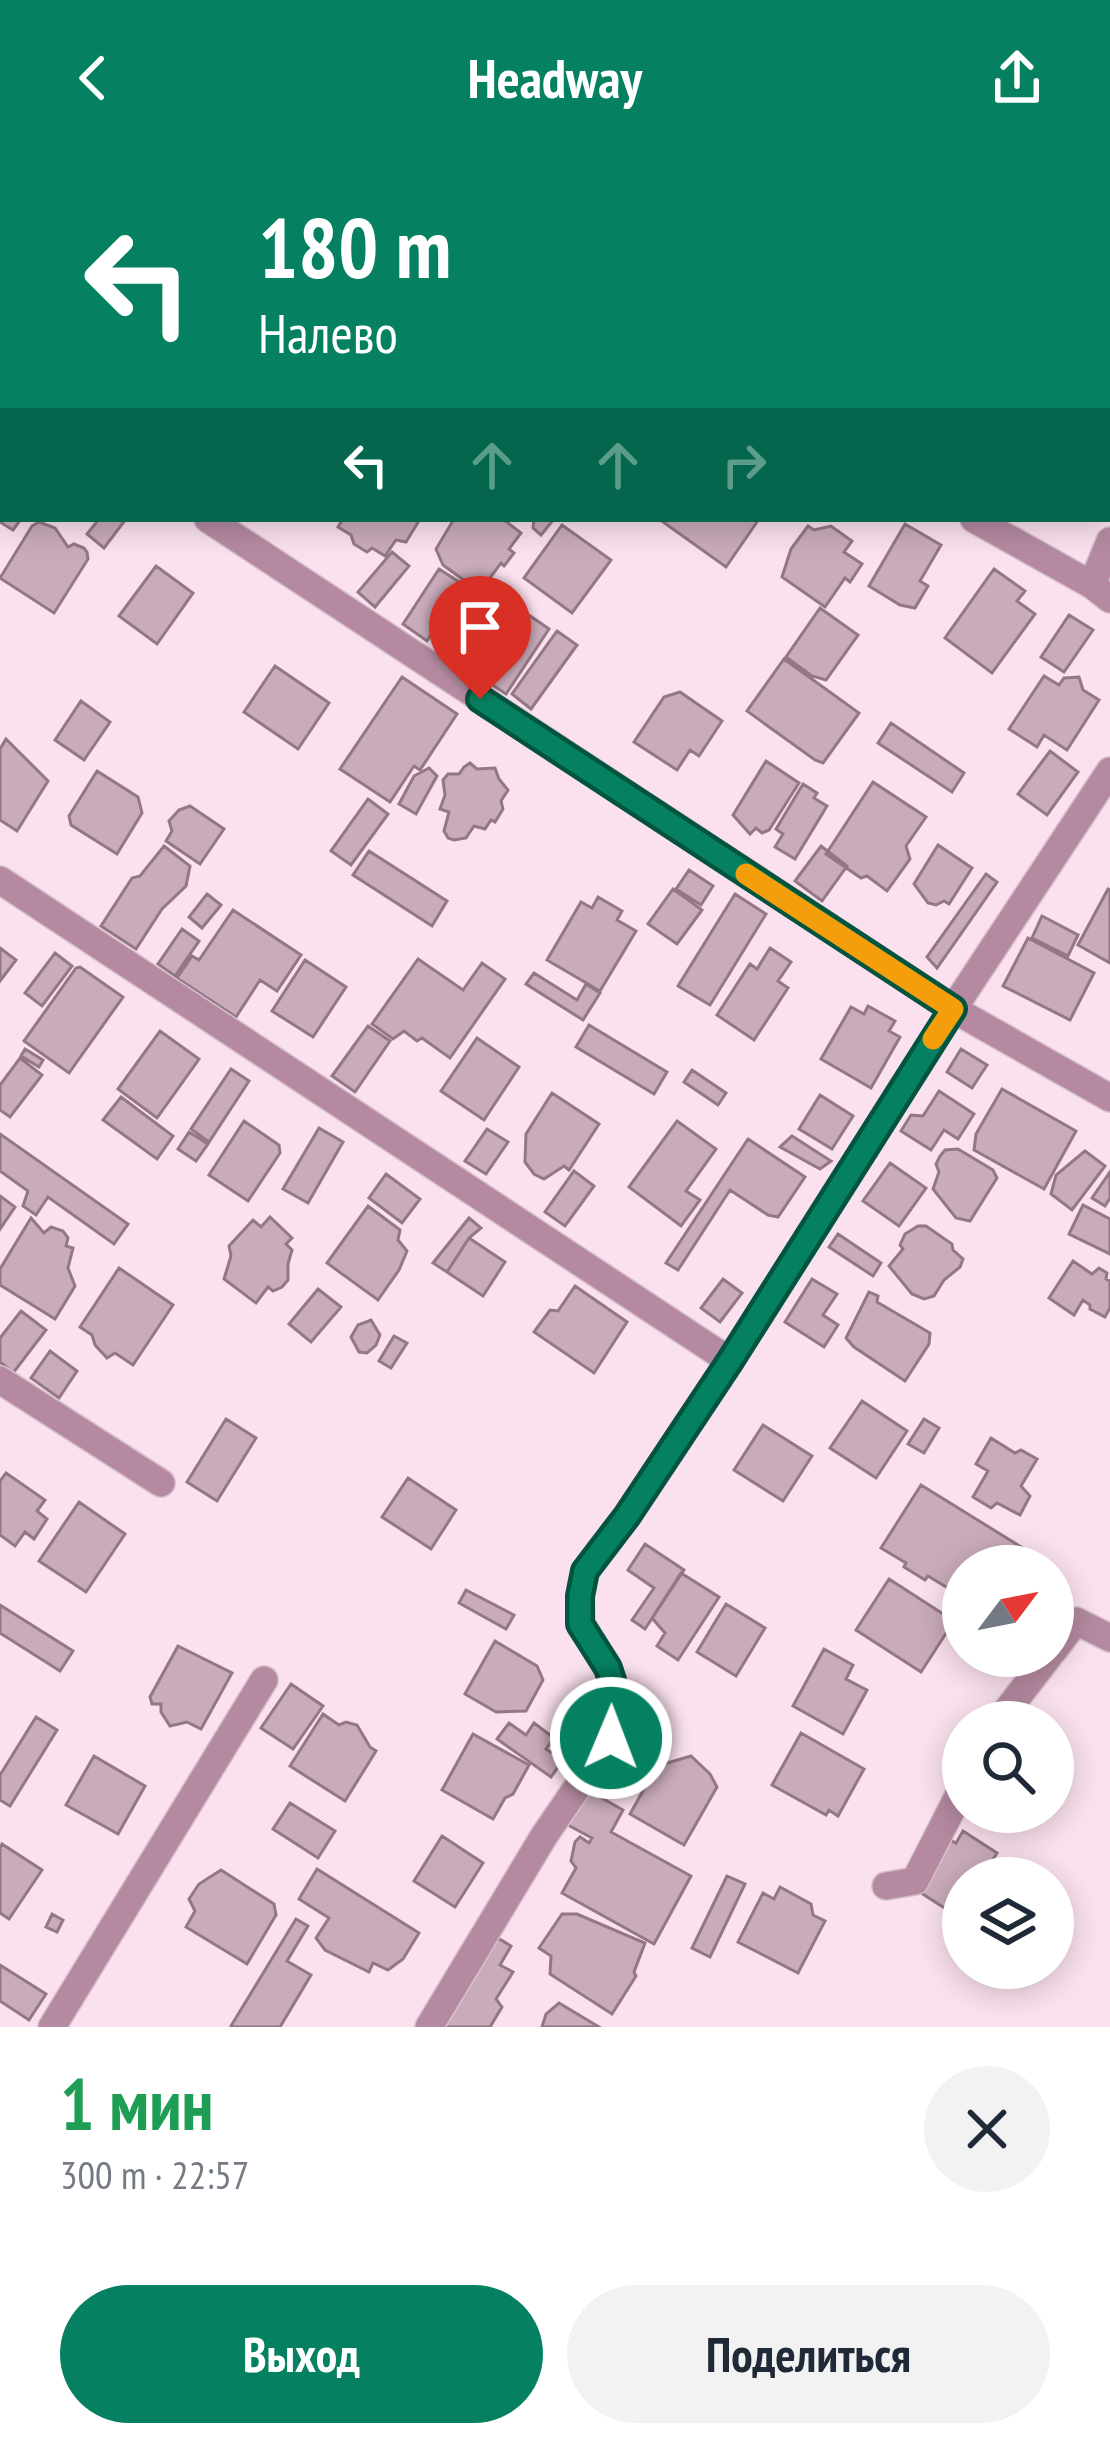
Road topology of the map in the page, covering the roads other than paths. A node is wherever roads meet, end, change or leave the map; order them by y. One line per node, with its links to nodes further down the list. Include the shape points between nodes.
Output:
1 (213, 522): 7 (street)
2 (979, 522): 4 (street)
3 (1110, 542): 4 (street)
4 (1101, 592)
5 (1110, 771): 7 (street)
6 (0, 880): 9 (street)
7 (953, 1009): 8 (street); 9 (street)
8 (1110, 1098)
9 (730, 1361): 20 (street, via 585,1571 580,1624 617,1696 611,1738)
10 (0, 1380): 11 (street)
11 (161, 1483)
12 (1074, 1624): 13 (street)
13 (1110, 1638)
14 (1033, 1677): 16 (street)
15 (264, 1680): 19 (street)
16 (1014, 1701)
17 (942, 1828): 18 (street, via 915,1881)
18 (886, 1886)
19 (52, 2027)
20 (429, 2027)

